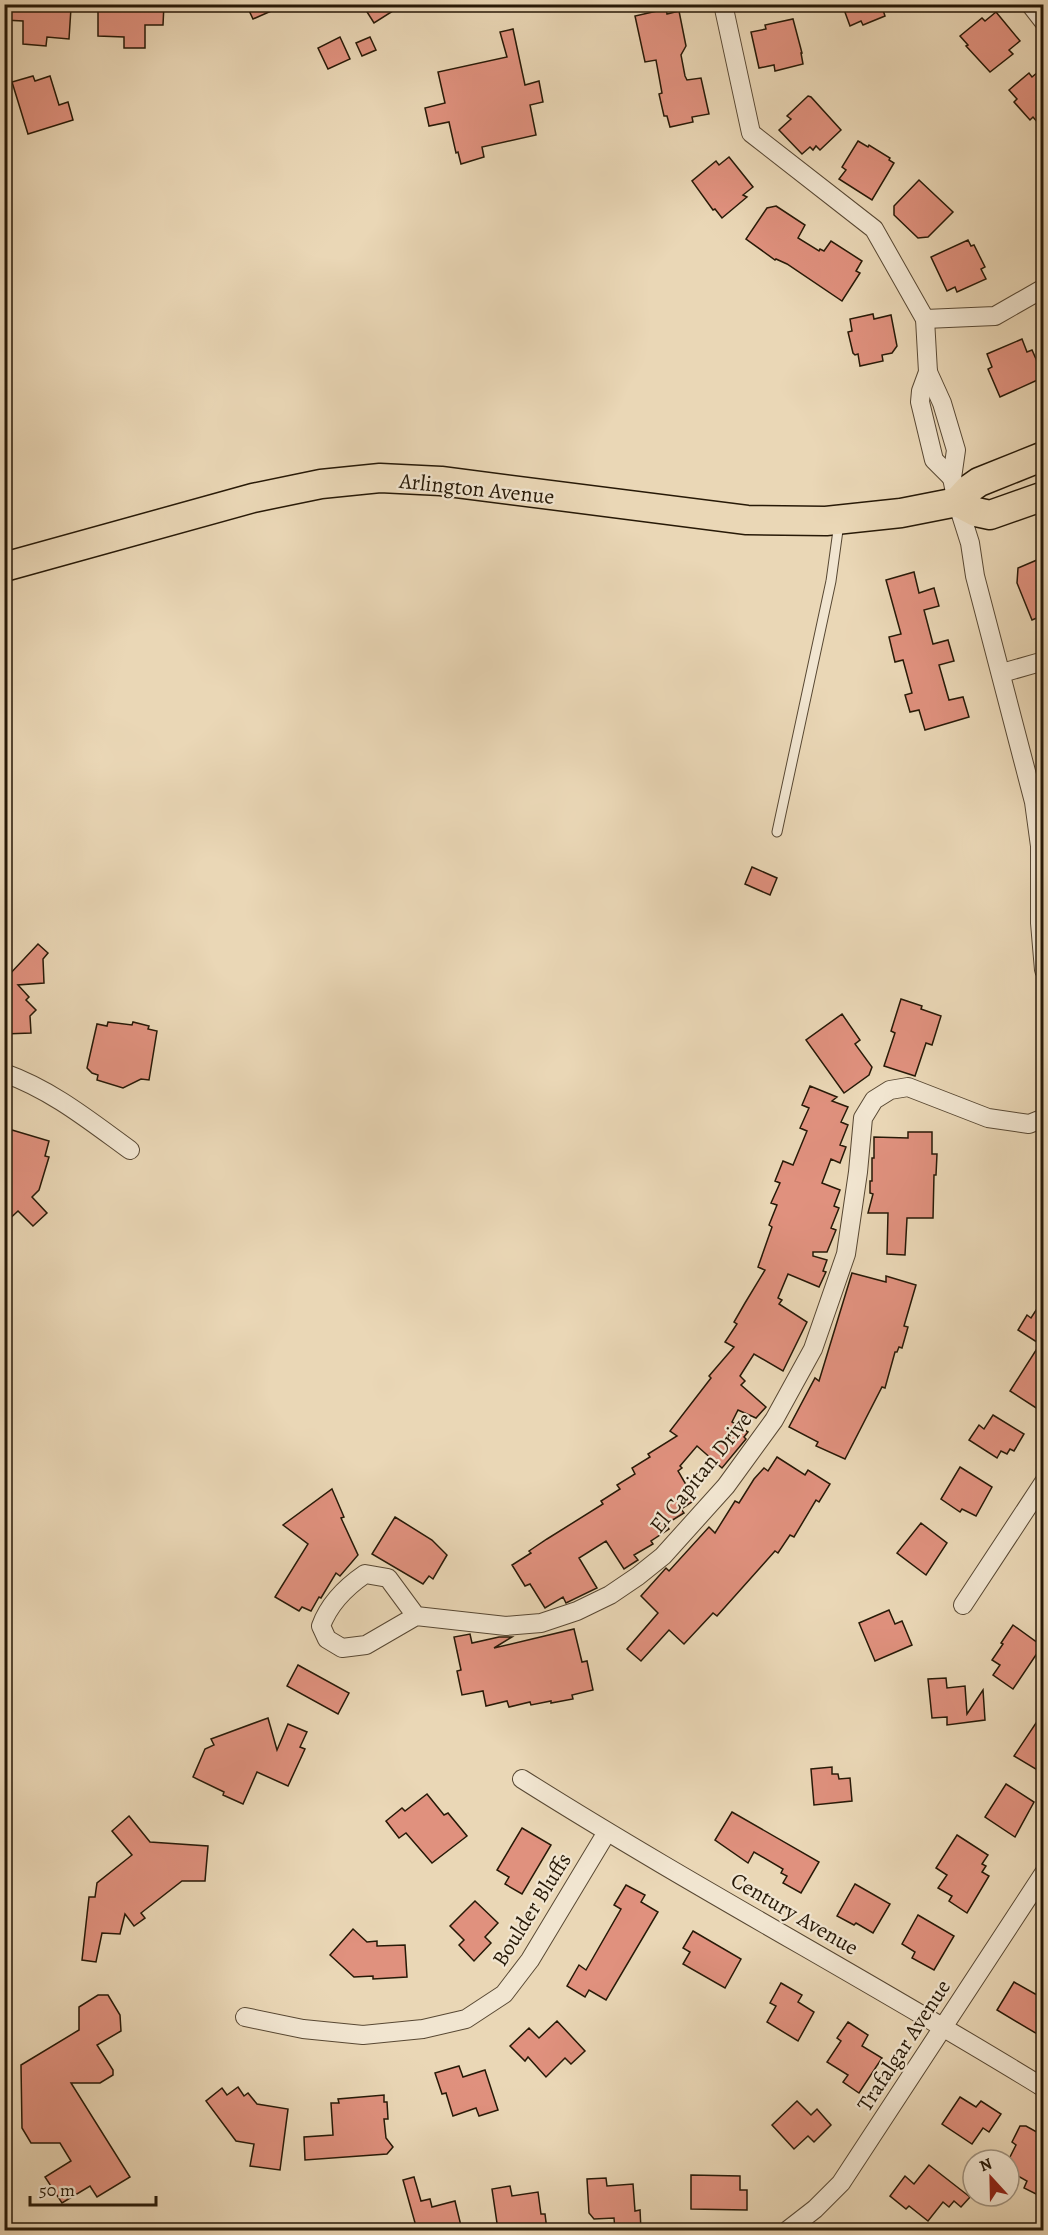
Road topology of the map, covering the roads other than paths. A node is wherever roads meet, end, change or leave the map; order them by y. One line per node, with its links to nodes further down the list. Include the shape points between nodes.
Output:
1 (723, 4): 5 (street, via 751,133 874,229)
2 (1030, 4): 3 (street)
3 (1044, 22)
4 (1044, 288): 5 (street, via 995,316)
5 (925, 319): 7 (street, via 927,372 921,408 934,460)
6 (1044, 456): 7 (main road, Arlington Avenue, via 969,489)
7 (954, 490): 8 (main road, via 976,512 990,515); 9 (main road, Arlington Avenue, via 901,513); 12 (street)
8 (1044, 496)
9 (839, 520): 10 (main road, Arlington Avenue, via 747,520 380,478 321,484 253,498); 13 (lane, via 831,581)
10 (4, 567)
11 (1044, 661): 12 (street)
12 (1002, 673): 14 (street, via 1037,824)
13 (777, 832)
14 (1044, 970)
15 (4, 1073): 17 (street, via 72,1107)
16 (1044, 1118): 20 (street, El Capitan Drive, via 1029,1124 988,1118 908,1087 890,1089 874,1100 863,1118 846,1254 813,1349 774,1420 726,1486 663,1556 610,1595 577,1611 541,1623 506,1626)
17 (130, 1150)
18 (1044, 1482): 19 (street)
19 (963, 1605)
20 (416, 1616): 20 (street, via 366,1645 342,1648 327,1639 321,1626 336,1601 365,1574 388,1578)
21 (522, 1779): 22 (street, Century Avenue)
22 (607, 1832): 24 (street, Boulder Bluffs, via 530,1960 504,1994 466,2019 423,2030 363,2036 303,2030); 25 (street, Century Avenue)
23 (1044, 1873): 25 (street, Trafalgar Avenue)
24 (245, 2017)
25 (944, 2026): 26 (street, Century Avenue); 27 (street, Trafalgar Avenue, via 841,2182)
26 (1044, 2088)
27 (788, 2230)

